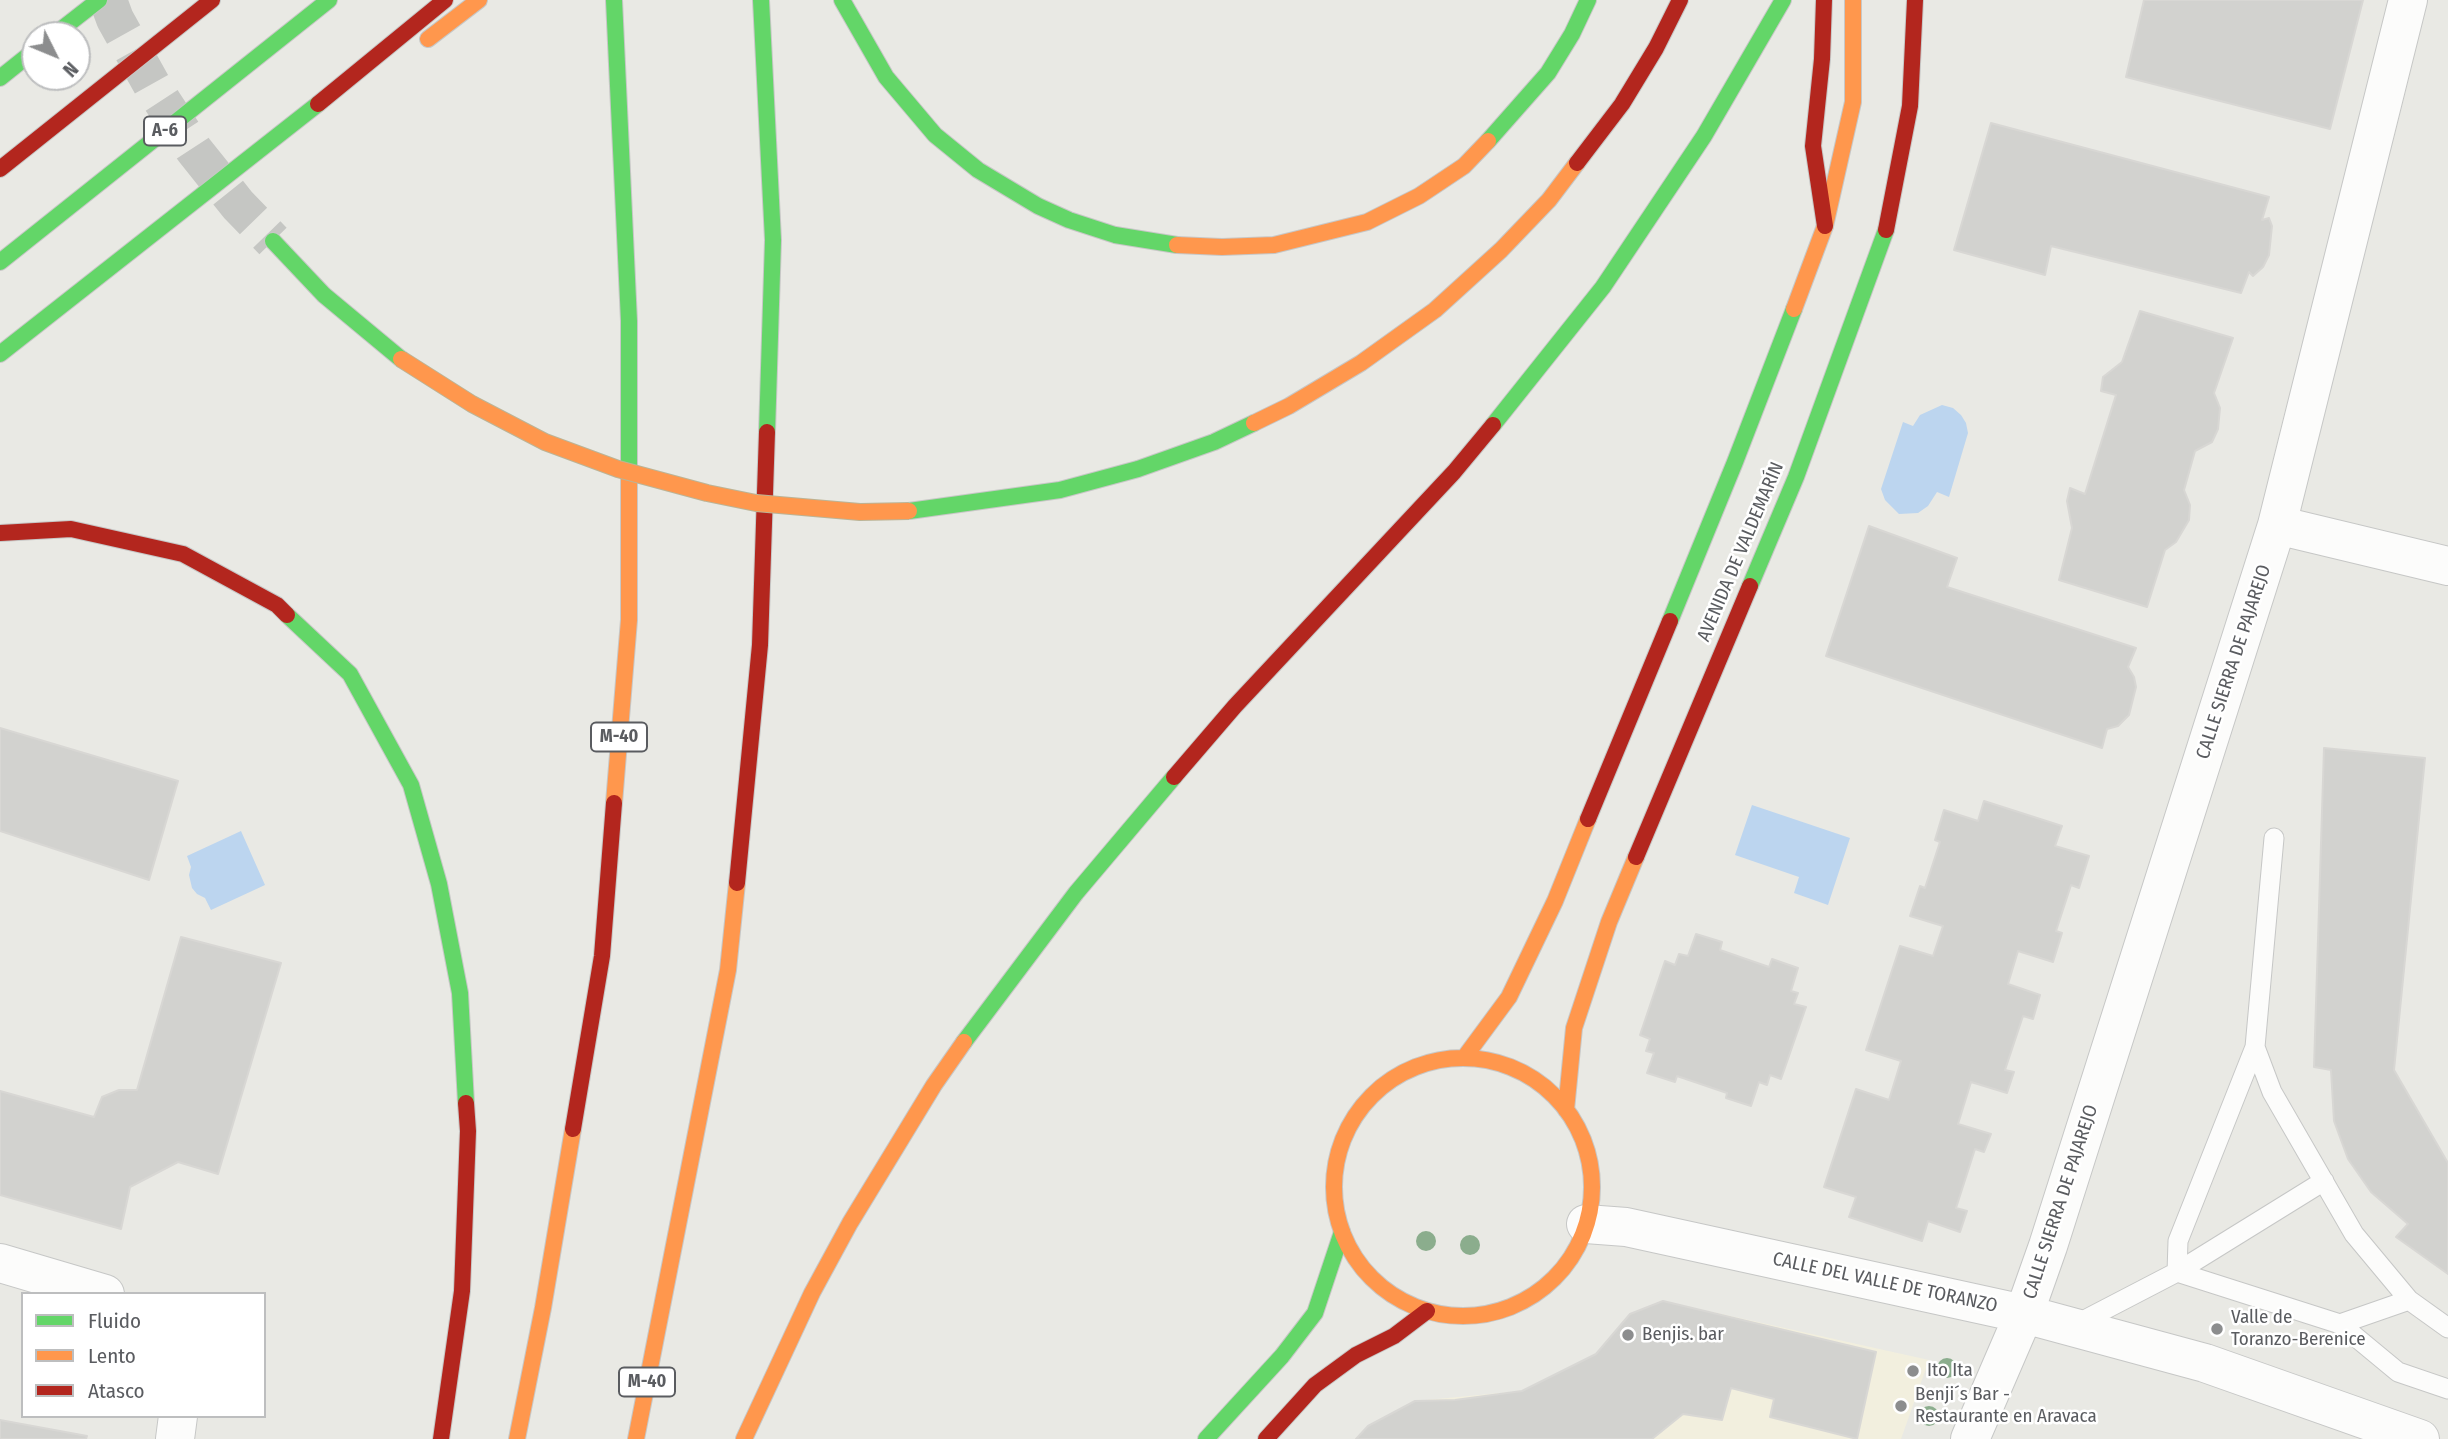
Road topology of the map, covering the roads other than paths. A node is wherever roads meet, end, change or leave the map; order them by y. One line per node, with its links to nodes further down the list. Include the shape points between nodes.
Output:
1 (99, 0): 16 (main road)
2 (212, 0): 22 (main road)
3 (329, 0): 25 (main road, A-6)
4 (444, 0): 21 (main road)
5 (479, 0): 17 (main road)
6 (613, 0): 50 (main road, M-40, via 629,321 629,620 602,956)
7 (761, 0): 51 (main road, M-40, via 773,240 760,645 728,970)
8 (842, 0): 9 (main road, via 886,77 935,135 978,170 1038,206 1115,235 1187,247 1222,247 1274,245 1367,222 1464,166 1548,73)
9 (1588, 0)
10 (1680, 0): 24 (main road, bridge, via 1622,104 1549,200 1435,310 1289,406 1214,442 1060,490 909,511 860,512 756,503 618,469 545,442 472,404 401,359 324,295)
11 (1783, 0): 52 (main road, via 1704,136 1603,287 1556,348 1454,471 1209,736 1076,893 975,1026 850,1223 806,1304)
12 (1824, 0): 23 (main road, via 1813,146)
13 (1853, 0): 23 (main road, AVENIDA DE VALDEMARÍN, via 1853,102)
14 (1915, 0): 33 (main road, AVENIDA DE VALDEMARÍN, via 1910,106 1885,236 1796,477 1609,922 1574,1028)
15 (2409, 0): 27 (street, CALLE SIERRA DE PAJAREJO)
16 (72, 21)
17 (412, 51)
18 (21, 61): 20 (main road)
19 (389, 66): 21 (main road)
20 (0, 78)
21 (282, 133): 26 (main road)
22 (0, 169)
23 (1825, 226): 32 (main road, AVENIDA DE VALDEMARÍN, via 1555,901 1509,997)
24 (273, 240)
25 (0, 262)
26 (0, 354)
27 (2277, 525): 29 (street); 42 (street, CALLE SIERRA DE PAJAREJO)
28 (0, 533): 49 (main road, via 71,529 183,554 277,605 350,674 411,785 439,884 460,993 468,1130 462,1291)
29 (2448, 566)
30 (2274, 838): 31 (lane)
31 (2255, 1047): 34 (lane, via 2272,1092); 38 (lane, via 2178,1241)
32 (1464, 1058): 33 (main road, via 1521,1072); 36 (main road, via 1439,1061 1393,1079 1358,1114 1337,1159 1335,1196)
33 (1566, 1110): 35 (main road, via 1588,1153 1591,1189)
34 (2324, 1181): 38 (lane); 40 (lane, via 2354,1234)
35 (1587, 1224): 41 (main road, via 1556,1276 1525,1300 1467,1316); 42 (street, CALLE DEL VALLE DE TORANZO, via 1626,1227)
36 (1342, 1232): 41 (main road, via 1375,1282 1409,1305); 53 (main road, via 1315,1313)
37 (0, 1263): 39 (street)
38 (2177, 1272): 43 (lane); 44 (lane)
39 (98, 1292)
40 (2409, 1300): 43 (lane); 45 (lane)
41 (1427, 1311): 54 (main road, via 1315,1385)
42 (2024, 1314): 44 (street, CALLE DEL VALLE DE TORANZO); 55 (street, CALLE SIERRA DE PAJAREJO)
43 (2340, 1324): 46 (lane, via 2398,1372)
44 (2071, 1327): 56 (street, CALLE DEL VALLE DE TORANZO, via 2205,1363)
45 (2448, 1328)
46 (2448, 1389)
47 (178, 1418): 48 (street)
48 (175, 1439)
49 (441, 1439)
50 (517, 1439)
51 (636, 1439)
52 (744, 1439)
53 (1206, 1439)
54 (1266, 1439)
55 (1970, 1439)
56 (2420, 1439)

